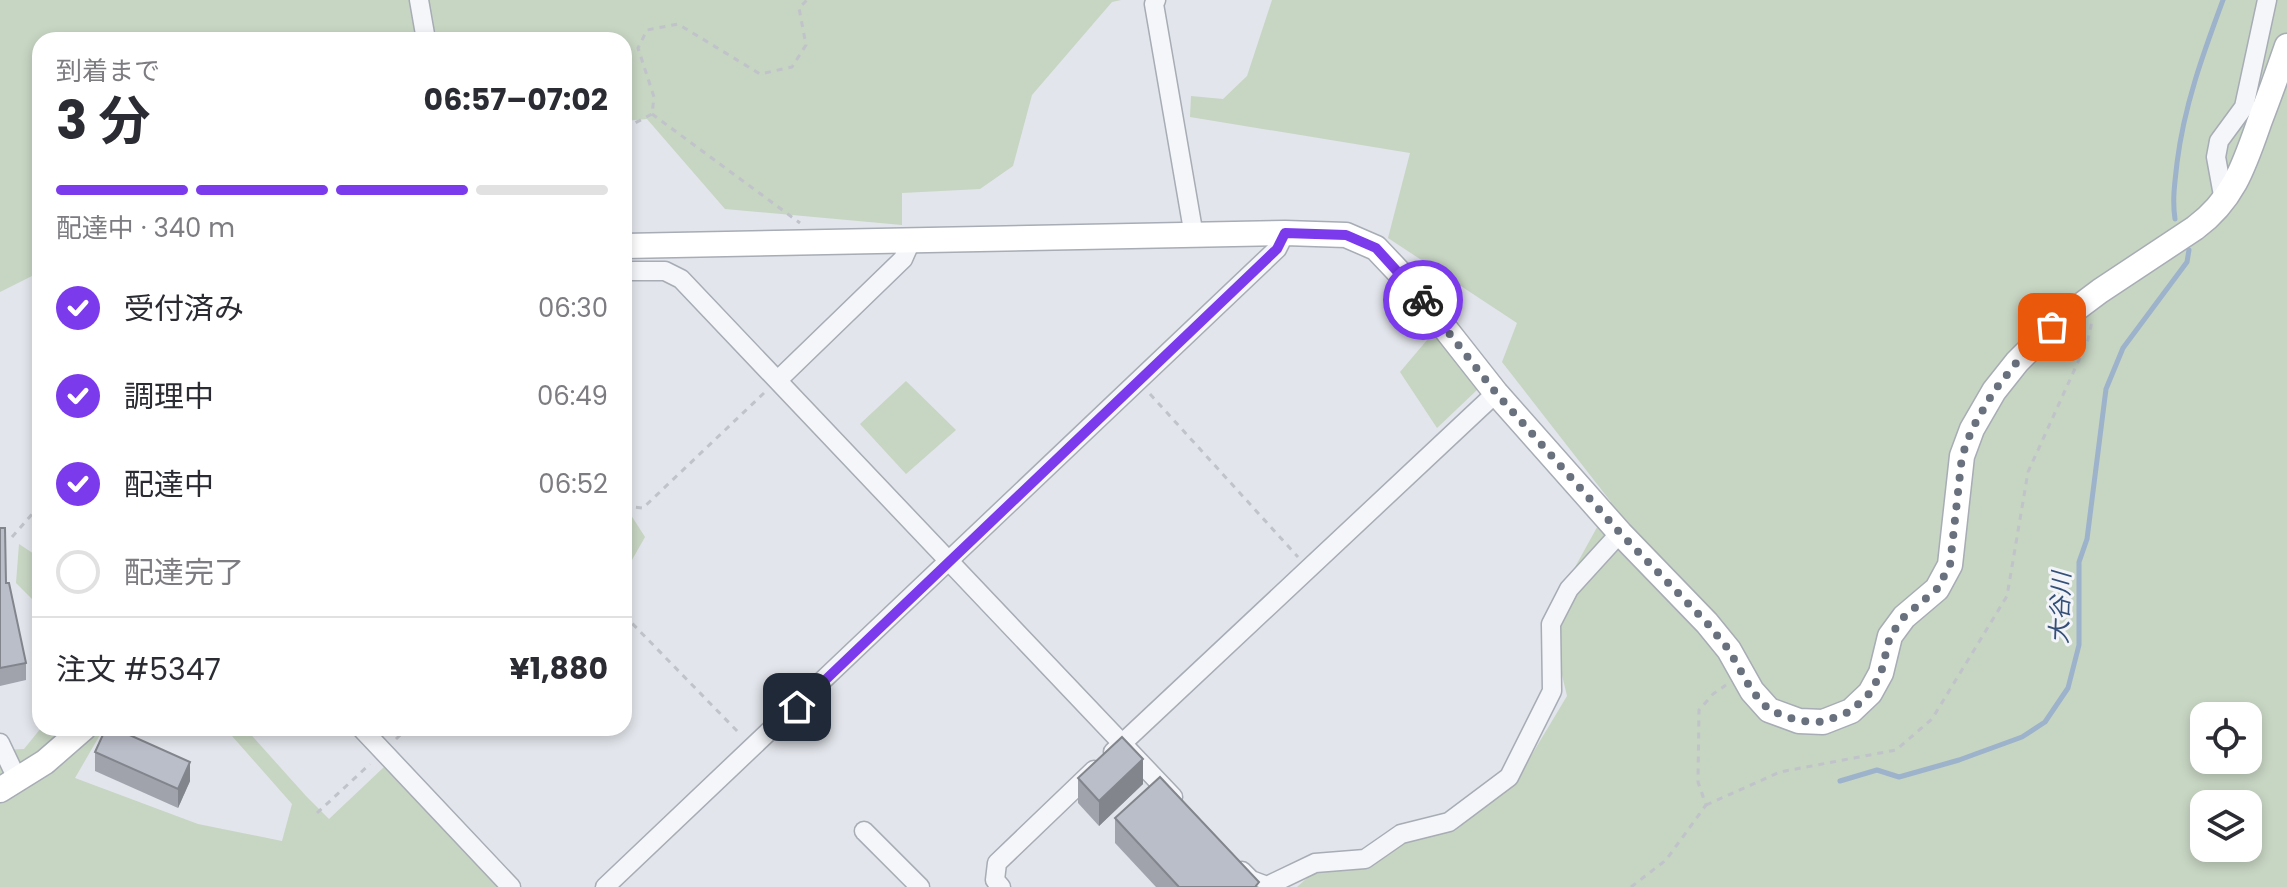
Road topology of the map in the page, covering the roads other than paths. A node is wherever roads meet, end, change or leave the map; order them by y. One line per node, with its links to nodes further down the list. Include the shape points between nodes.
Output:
1 (419, 0): 4 (street)
2 (1156, 0): 8 (street)
3 (2267, 0): 6 (street, via 2244,107 2219,141 2216,157)
4 (425, 32)
5 (2287, 46): 6 (street, via 2241,173)
6 (2224, 201): 14 (street, via 2195,228 2052,327 1994,391 1962,456 1950,565 1937,589 1890,636 1881,673 1851,711 1823,722 1799,721 1769,710 1707,623)
7 (1285, 233): 8 (street); 13 (street, via 1346,235 1376,248); 15 (street, via 1277,249)
8 (1194, 236): 9 (street)
9 (911, 241): 10 (street); 12 (street, via 903,259)
10 (632, 246)
11 (632, 271): 12 (street, via 665,271 681,279)
12 (778, 380): 15 (street)
13 (1496, 393): 14 (street); 19 (street)
14 (1620, 533): 23 (street, via 1569,589 1551,624 1552,691 1509,777 1449,822 1401,834 1365,859 1315,863 1267,886 1251,880)
15 (948, 562): 19 (street); 25 (street)
16 (75, 736): 20 (street)
17 (369, 736): 24 (street)
18 (0, 743): 20 (street)
19 (1122, 744): 21 (street); 27 (street, via 997,863 995,880)
20 (9, 785)
21 (1187, 812)
22 (864, 831): 26 (street)
23 (1230, 857)
24 (511, 887)
25 (605, 887)
26 (920, 887)
27 (1001, 887)

